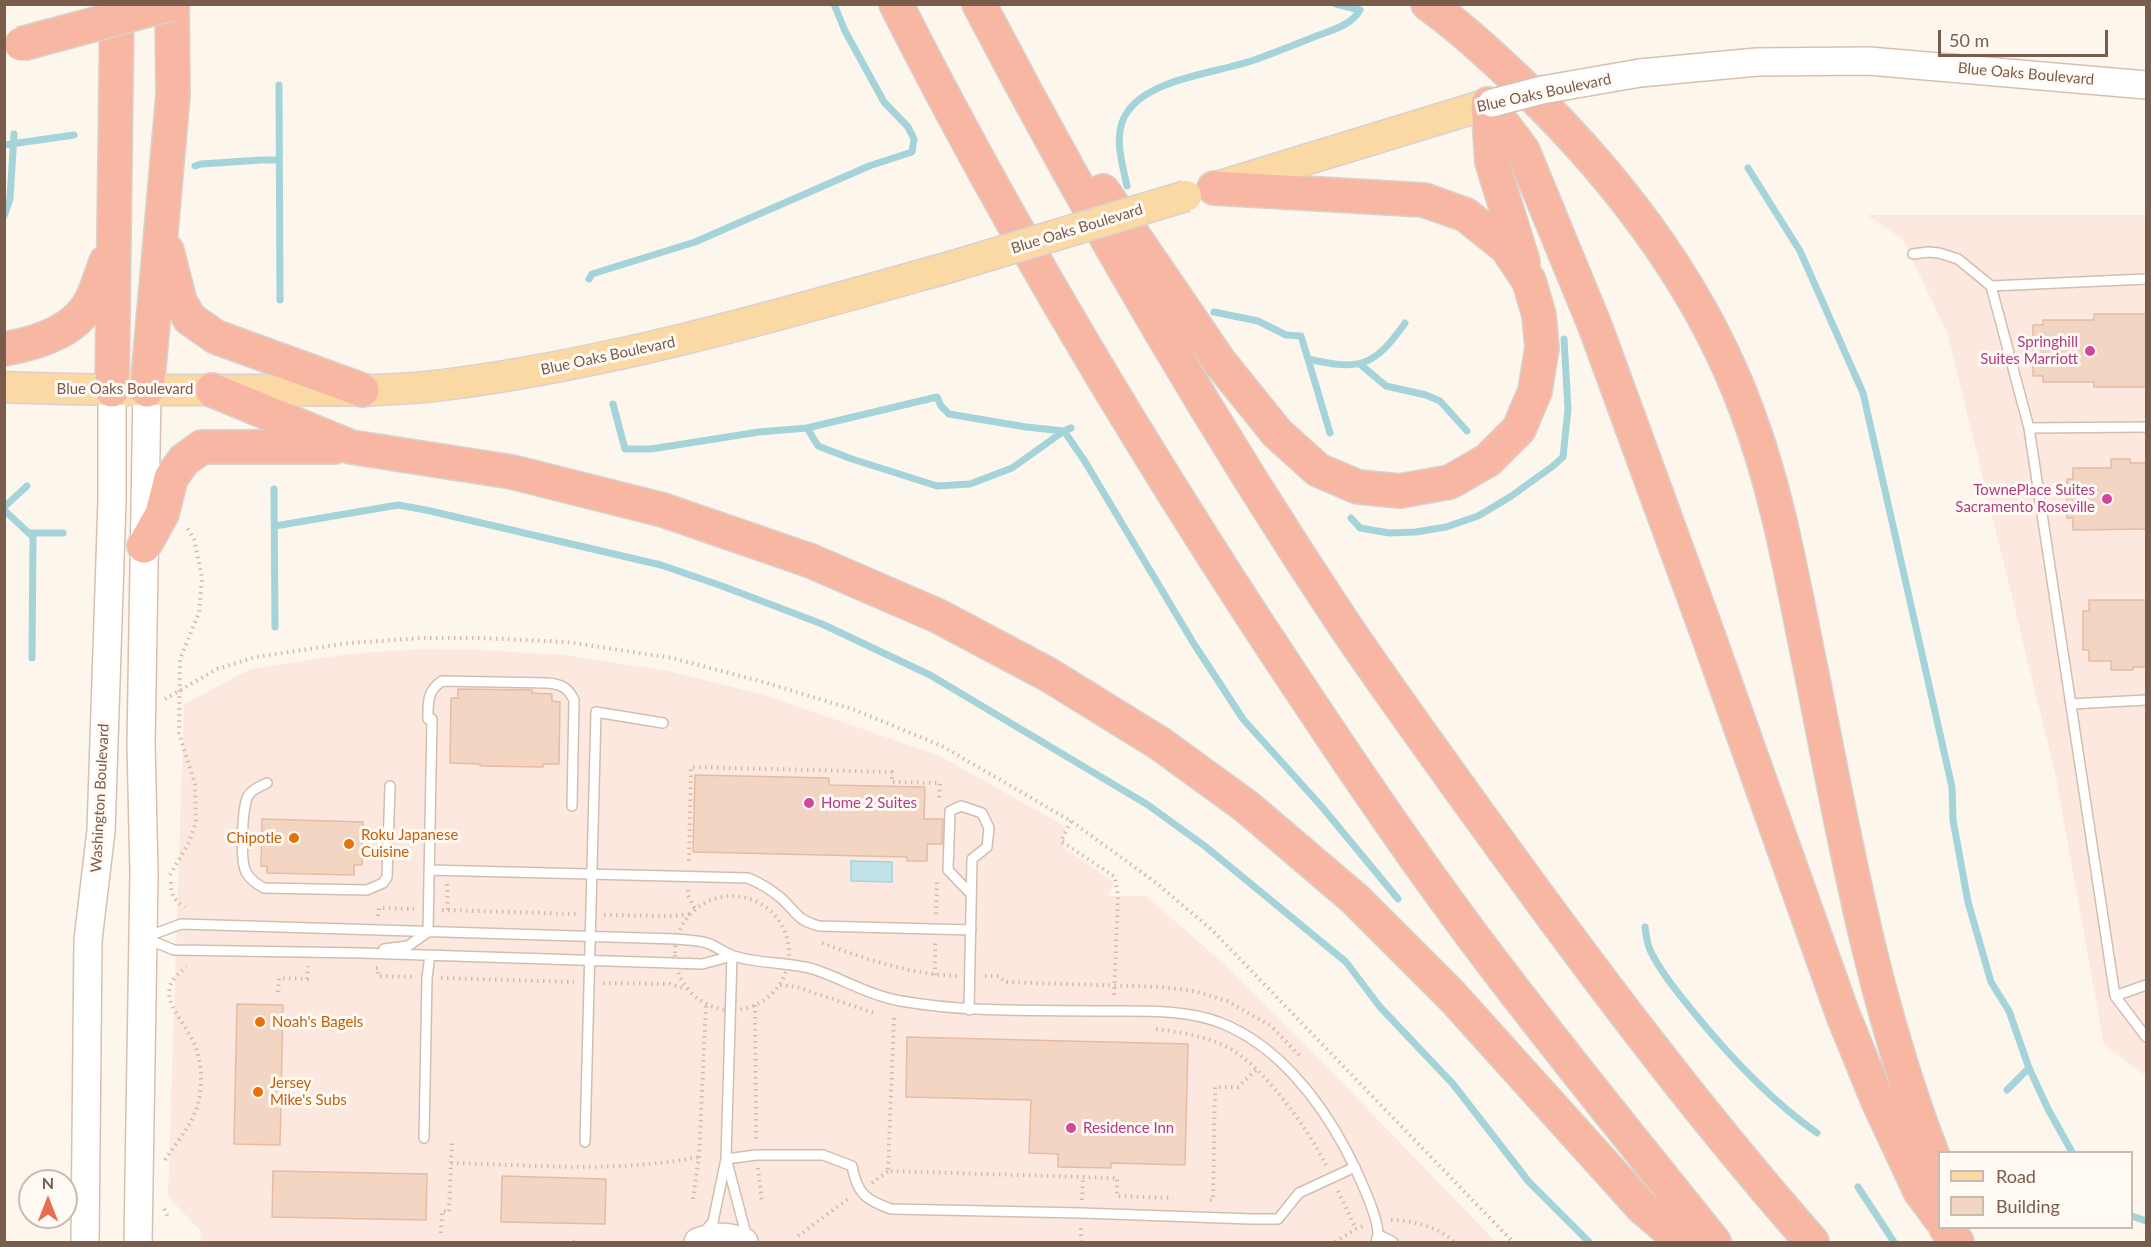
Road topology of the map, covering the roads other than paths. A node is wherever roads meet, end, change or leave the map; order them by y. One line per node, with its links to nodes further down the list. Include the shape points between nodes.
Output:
1 (117, 4): 11 (highway)
2 (171, 4): 6 (highway, bridge); 10 (highway, via 173,95)
3 (896, 4): 61 (highway, via 1072,327 1177,499 1348,763 1589,1088)
4 (1428, 4): 51 (highway, via 1499,63 1606,173 1647,225 1720,344 1749,415 1770,482 1860,916 1882,1005)
5 (985, 16): 14 (highway, via 1219,361 1277,433 1318,470 1358,487 1400,490 1450,482 1488,460 1518,429 1535,391 1542,348 1539,315); 62 (highway, via 1134,290 1346,627 1538,897 1657,1054)
6 (13, 46)
7 (2146, 85): 8 (main road, Blue Oaks Boulevard, bridge, via 1869,61 1757,62 1640,73 1542,90)
8 (1490, 104): 9 (main road, Blue Oaks Boulevard); 14 (highway, via 1492,162); 52 (highway, via 1523,151 1595,326 1843,1015 1920,1191)
9 (1200, 192): 14 (highway, via 1424,200 1466,215 1507,248); 21 (main road, Blue Oaks Boulevard, bridge, via 950,267 683,340 556,367 440,385)
10 (162, 230): 19 (highway); 21 (highway, via 180,302 190,319 216,337)
11 (113, 240): 16 (highway, via 93,299 75,322 35,343); 18 (highway)
12 (1913, 254): 15 (lane, via 1928,252 1958,259)
13 (2146, 279): 15 (lane)
14 (1529, 281)
15 (1991, 286): 23 (lane)
16 (4, 349)
17 (4, 387): 18 (main road, Blue Oaks Boulevard)
18 (112, 390): 19 (main road, Blue Oaks Boulevard); 55 (main road, Washington Boulevard, via 101,831 88,940)
19 (147, 390): 20 (main road, Blue Oaks Boulevard); 25 (main road)
20 (212, 390): 21 (main road, Blue Oaks Boulevard); 24 (highway)
21 (362, 390)
22 (2146, 427): 23 (lane)
23 (2029, 428): 27 (lane)
24 (351, 447): 25 (highway, via 202,447 184,460 171,478 162,514); 60 (highway, via 512,472 663,510 811,561 938,616 1048,675 1168,749 1247,807 1355,899 1452,996 1642,1207)
25 (144, 546): 38 (main road)
26 (2146, 700): 27 (lane)
27 (2071, 704): 44 (lane)
28 (663, 723): 33 (lane, via 596,712)
29 (267, 783): 30 (lane, via 252,791 246,805 243,862 256,884 264,888 368,890 383,883 387,877)
30 (390, 786)
31 (572, 806): 32 (lane, via 574,700 566,689 547,682 442,681 428,697)
32 (429, 870): 33 (lane); 36 (lane)
33 (591, 873): 35 (lane, via 748,878 782,899 798,918 819,926); 37 (lane)
34 (971, 894): 34 (lane, via 972,859 987,847 989,828 982,813 961,806 950,811 948,870); 35 (lane)
35 (971, 930): 45 (lane)
36 (428, 932): 37 (lane); 38 (lane, via 182,924); 39 (lane, via 408,946)
37 (590, 936): 41 (lane, via 706,943); 42 (lane)
38 (143, 938): 39 (lane, via 174,950); 56 (main road)
39 (362, 953): 40 (lane)
40 (430, 955): 42 (lane); 47 (lane)
41 (732, 956): 42 (lane, via 702,964); 45 (lane, via 815,970 898,1001); 49 (lane)
42 (589, 961): 48 (lane)
43 (2146, 985): 44 (lane)
44 (2115, 996): 46 (lane)
45 (969, 1010): 50 (lane, via 1186,1014 1220,1022 1250,1037 1311,1095)
46 (2146, 1037)
47 (424, 1138)
48 (585, 1142)
49 (726, 1159): 50 (lane, via 823,1155 852,1166 859,1191 874,1203 891,1209 1269,1219 1278,1219 1299,1193); 57 (lane, via 713,1222); 58 (lane)
50 (1355, 1167): 54 (lane, via 1372,1211)
51 (1938, 1169)
52 (1938, 1215)
53 (1947, 1229): 63 (highway)
54 (1377, 1239): 59 (lane)
55 (85, 1242)
56 (138, 1242)
57 (696, 1242): 58 (main road, via 721,1237)
58 (747, 1242)
59 (1393, 1242)
60 (1683, 1242)
61 (1714, 1242)
62 (1812, 1242)
63 (1957, 1242)

